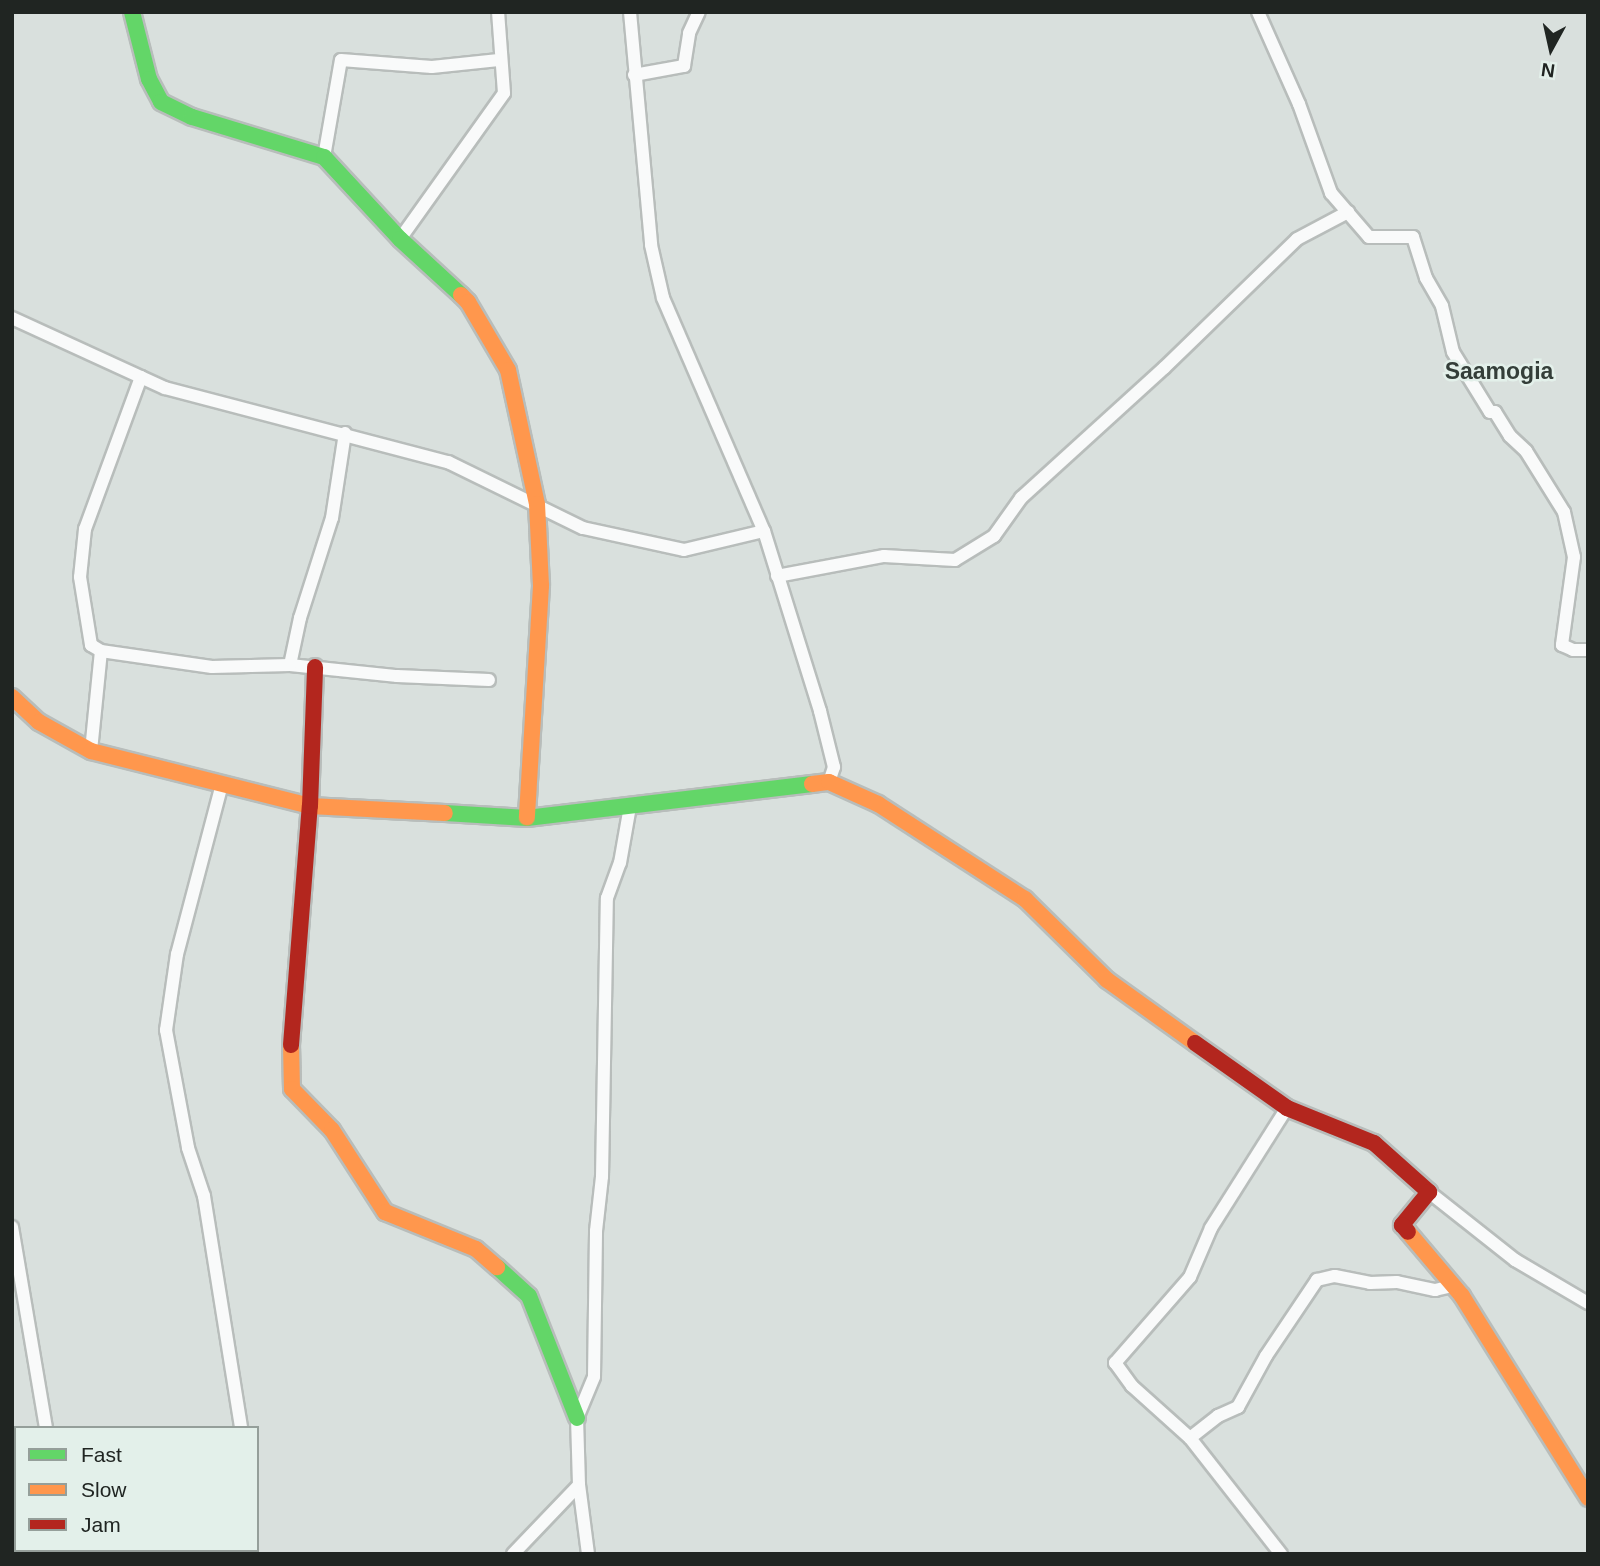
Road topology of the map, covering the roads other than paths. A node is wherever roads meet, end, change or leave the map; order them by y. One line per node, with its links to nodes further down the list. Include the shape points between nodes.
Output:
1 (132, 12): 8 (street, via 149,79 161,102 192,117)
2 (498, 12): 6 (street)
3 (630, 12): 7 (street)
4 (699, 12): 7 (street, via 689,33 684,66)
5 (1258, 12): 9 (street, via 1299,104 1331,193)
6 (499, 60): 8 (street, via 432,67 341,60); 10 (street, via 504,93)
7 (634, 75): 15 (street, via 650,246 663,298)
8 (324, 157): 10 (street)
9 (1348, 212): 16 (street, via 1297,239 1021,498 994,536 955,560 884,556); 17 (street, via 1369,237 1413,237 1460,365 1490,412 1495,412 1526,452 1564,512 1574,557 1562,645)
10 (400, 239): 14 (street, via 468,302 508,370)
11 (12, 318): 12 (street)
12 (141, 377): 13 (street, via 165,388); 18 (street, via 85,529 80,577 90,645)
13 (345, 433): 14 (street, via 448,462); 19 (street, via 332,519)
14 (537, 504): 15 (street, via 583,528 684,550); 28 (street, via 541,586)
15 (764, 531): 16 (street)
16 (777, 576): 24 (street, via 820,711 834,767)
17 (1588, 650)
18 (101, 651): 19 (street, via 212,667); 23 (street)
19 (290, 665): 20 (street)
20 (315, 667): 21 (street); 26 (street)
21 (489, 680)
22 (12, 697): 23 (street, via 39,722)
23 (91, 751): 25 (street)
24 (829, 782): 27 (street); 29 (street, via 878,804 1026,899 1107,980)
25 (222, 784): 26 (street); 36 (street, via 177,954 166,1030 188,1148 204,1196)
26 (310, 806): 28 (street); 34 (street, via 292,1089 332,1130 386,1212 476,1249 529,1296)
27 (630, 806): 28 (street); 34 (street, via 620,863 607,898 594,1377)
28 (527, 818)
29 (1287, 1108): 30 (street, via 1374,1143); 37 (street, via 1211,1228 1190,1277 1115,1363 1132,1386)
30 (1429, 1192): 32 (street, via 1402,1225); 33 (street, via 1516,1259)
31 (12, 1227): 35 (street)
32 (1453, 1286): 37 (street, via 1435,1290 1335,1276 1317,1280 1238,1407); 39 (street)
33 (1588, 1303)
34 (577, 1418): 38 (street)
35 (46, 1426)
36 (242, 1426)
37 (1190, 1438): 42 (street)
38 (579, 1485): 40 (street); 41 (street)
39 (1588, 1498)
40 (513, 1554)
41 (588, 1554)
42 (1281, 1554)

